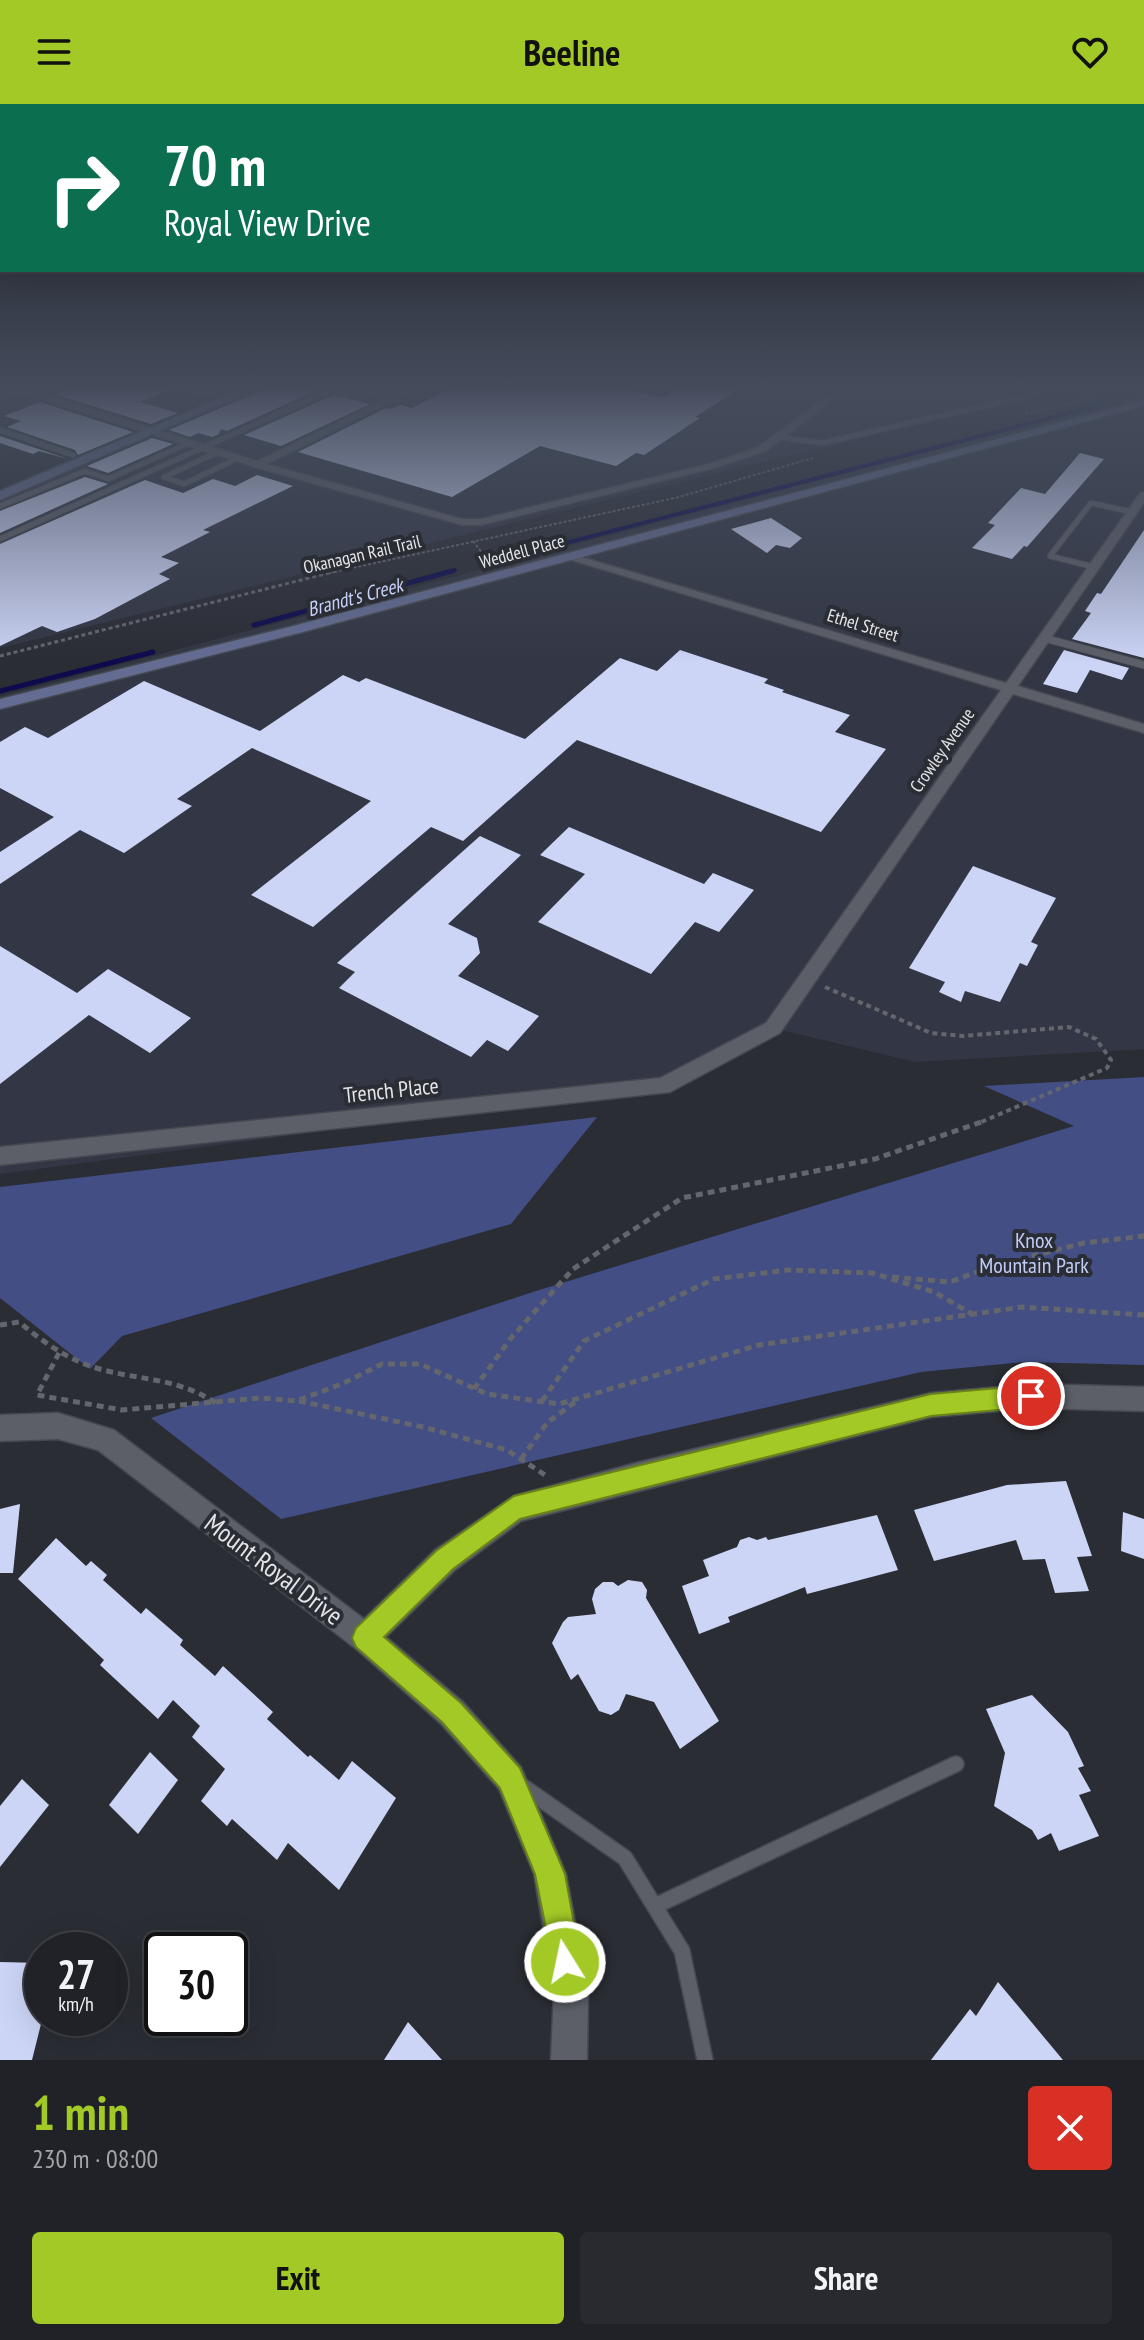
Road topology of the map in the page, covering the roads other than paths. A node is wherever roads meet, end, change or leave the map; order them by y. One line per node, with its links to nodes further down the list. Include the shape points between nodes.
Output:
1 (29, 481): 8 (street)
2 (60, 481): 9 (lane)
3 (128, 481): 11 (lane)
4 (316, 481): 5 (street, via 462,522 481,522)
5 (648, 481)
6 (855, 481): 12 (street, Weddell Place)
7 (1144, 495): 10 (street, Crowley Avenue)
8 (0, 496)
9 (0, 506)
10 (1132, 512): 13 (street, Crowley Avenue); 13 (lane, via 1091,503 1050,556)
11 (0, 539)
12 (572, 556): 16 (street, Ethel Street); 17 (street, Weddell Place)
13 (1094, 567): 14 (street, Crowley Avenue)
14 (1044, 638): 15 (lane); 16 (street, Crowley Avenue)
15 (1144, 665)
16 (1010, 688): 18 (street, Ethel Street); 19 (street, Crowley Avenue)
17 (0, 704)
18 (1144, 729)
19 (773, 1028): 20 (street, Trench Place, via 663,1086)
20 (0, 1156)
21 (1144, 1399): 23 (street, via 1031,1396 931,1405 514,1509 445,1560)
22 (0, 1428): 23 (street, Mount Royal Drive, via 58,1426 105,1439)
23 (365, 1638): 25 (street, Mount Royal Drive, via 452,1713)
24 (956, 1764): 26 (lane)
25 (510, 1778): 26 (lane, via 625,1858); 27 (street, Mount Royal Drive, via 550,1874 571,1991)
26 (655, 1906): 28 (lane, via 682,1951)
27 (569, 2060)
28 (705, 2060)

